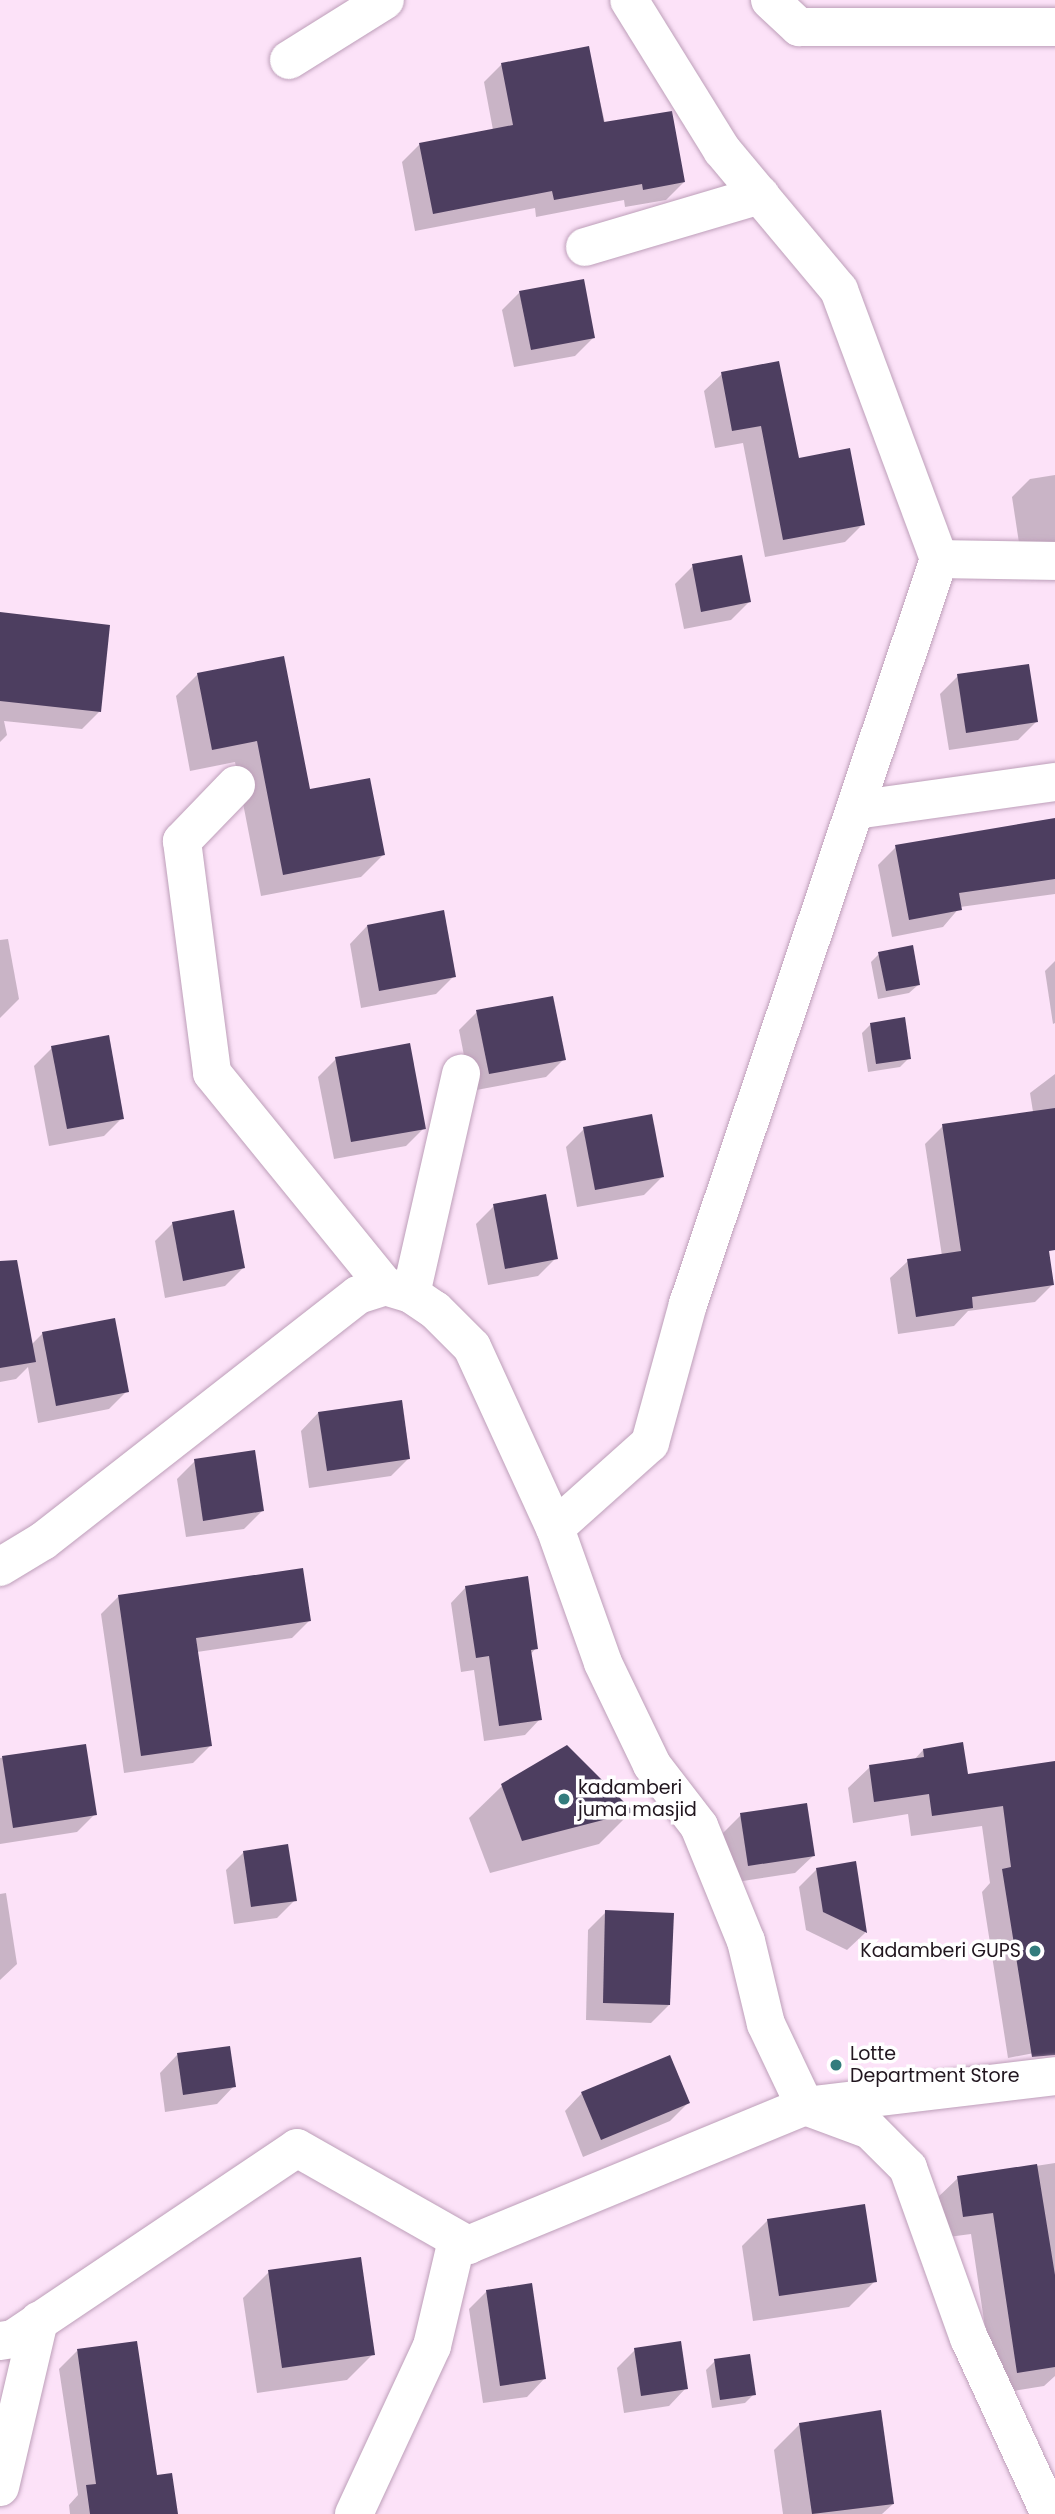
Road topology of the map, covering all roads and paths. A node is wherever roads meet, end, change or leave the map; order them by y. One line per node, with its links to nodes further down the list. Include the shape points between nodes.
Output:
1 (385, 0): 5 (street)
2 (629, 0): 6 (street, via 722,150)
3 (769, 0): 4 (street, via 799,27)
4 (1055, 27)
5 (289, 60)
6 (760, 195): 7 (street); 8 (street, via 839,290)
7 (584, 247)
8 (939, 559): 9 (street); 12 (street)
9 (1055, 561)
10 (1055, 782): 12 (street)
11 (236, 785): 14 (street, via 182,841 212,1073)
12 (855, 810): 15 (street, via 688,1304 650,1443)
13 (461, 1074): 14 (street)
14 (398, 1290): 15 (street, via 435,1310 472,1347); 16 (street, via 358,1295 85,1510)
15 (555, 1528): 18 (street, via 608,1674 652,1765 699,1826 746,1941 766,2024)
16 (0, 1567)
17 (1055, 2076): 18 (street)
18 (805, 2106): 19 (street, via 468,2245); 24 (street, via 870,2130 908,2168 969,2338)
19 (457, 2240): 20 (street, via 297,2148); 23 (street, via 432,2346)
20 (39, 2321): 21 (street); 22 (street)
21 (0, 2341)
22 (0, 2487)
23 (354, 2514)
24 (1050, 2514)

